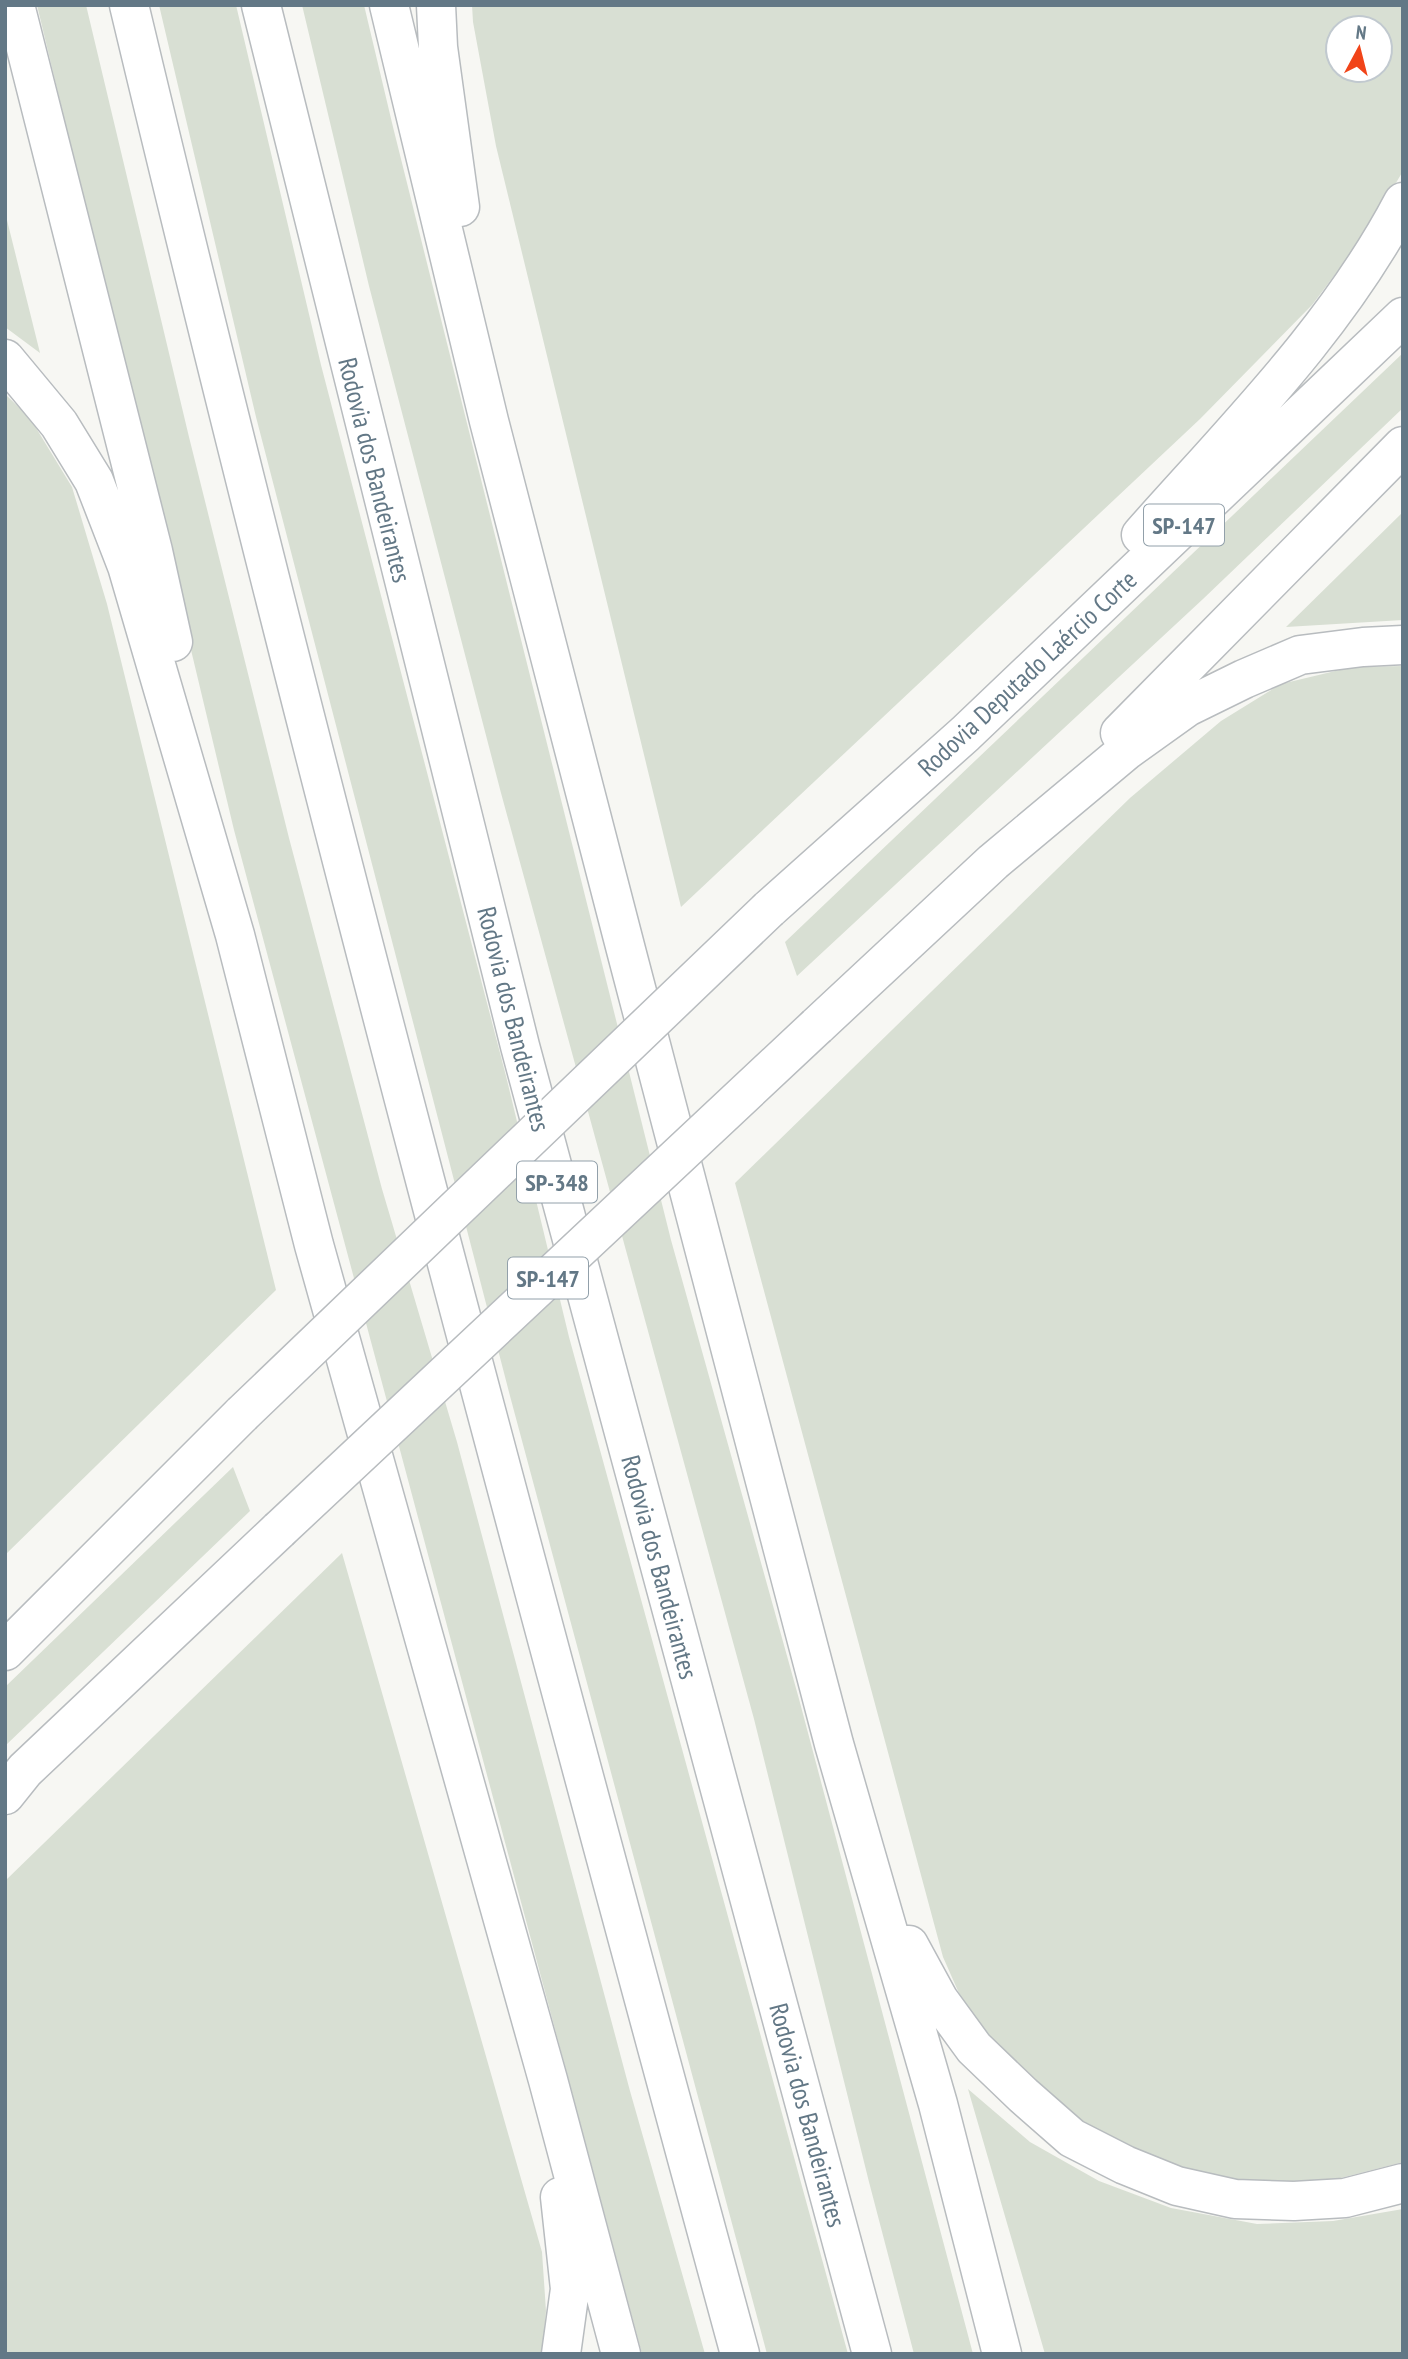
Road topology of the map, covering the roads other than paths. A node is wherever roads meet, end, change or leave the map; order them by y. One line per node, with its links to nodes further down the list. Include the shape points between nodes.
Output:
1 (15, 5): 14 (highway, via 153,551)
2 (129, 5): 24 (highway, via 208,334 429,1199)
3 (261, 5): 25 (highway, Rodovia dos Bandeirantes / SP-348, via 520,1046)
4 (389, 5): 9 (highway)
5 (436, 5): 9 (highway)
6 (1403, 202): 12 (highway, via 1341,303 1288,369)
7 (1403, 317): 12 (highway, Rodovia Deputado Laércio Corte / SP-147)
8 (5, 359): 14 (highway, via 59,424 94,481 127,566)
9 (489, 421): 18 (highway)
10 (1403, 446): 13 (highway, SP-147)
11 (1403, 645): 13 (highway, via 1300,655 1187,707 1127,750)
12 (965, 733): 15 (highway, Rodovia Deputado Laércio Corte / SP-147, bridge, via 769,909)
13 (993, 862): 19 (highway, SP-147, bridge)
14 (235, 935): 20 (highway, via 314,1245)
15 (88, 1567): 16 (highway); 17 (highway, SP-147)
16 (5, 1627)
17 (5, 1651)
18 (834, 1744): 21 (highway, via 909,1946 939,2000 974,2048 1072,2138 1177,2186 1235,2199 1345,2199); 26 (highway, via 938,2104)
19 (12, 1784)
20 (548, 2080): 22 (highway, via 570,2289); 23 (highway)
21 (1403, 2183)
22 (561, 2354)
23 (621, 2354)
24 (740, 2354)
25 (872, 2354)
26 (1002, 2354)

